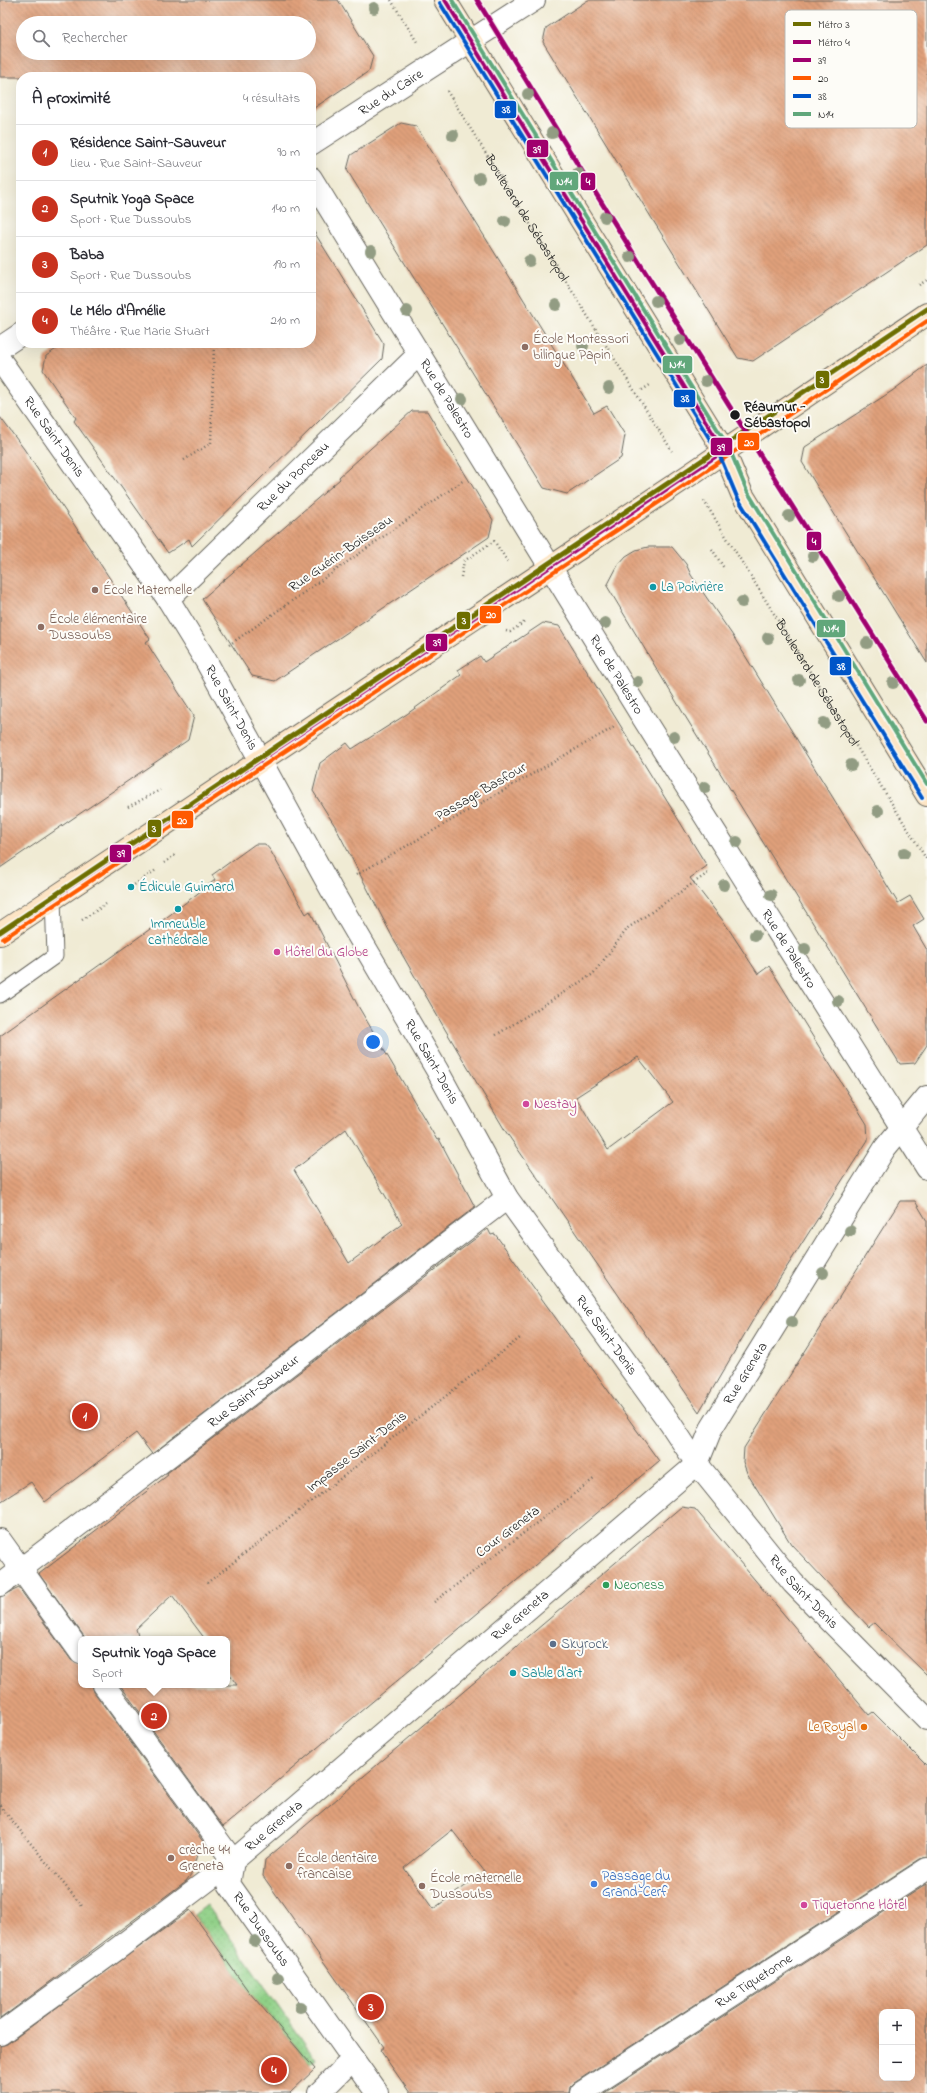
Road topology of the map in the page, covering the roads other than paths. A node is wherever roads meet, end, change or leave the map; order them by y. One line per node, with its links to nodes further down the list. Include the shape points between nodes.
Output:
1 (445, 0): 3 (main road)
2 (534, 0): 3 (street, Rue du Caire)
3 (470, 42): 4 (street, Rue du Caire); 11 (main road)
4 (316, 141)
5 (316, 186): 9 (street, Rue de Palestro)
6 (927, 314): 11 (main road)
7 (16, 337): 8 (street)
8 (0, 348)
9 (419, 354): 12 (street, Rue de Palestro); 13 (street, Rue du Ponceau)
10 (0, 360): 13 (street, Rue Saint-Denis)
11 (724, 451): 12 (main road); 15 (main road, via 742,494)
12 (551, 567): 14 (main road); 20 (street, Rue de Palestro, via 640,713)
13 (168, 599): 14 (street, Rue Saint-Denis)
14 (262, 760): 16 (main road); 22 (street, Rue Saint-Denis, via 331,888 437,1070)
15 (927, 795)
16 (53, 898): 17 (main road); 18 (lane, via 55,956)
17 (0, 934)
18 (0, 995)
19 (927, 1097): 20 (street, Rue Greneta)
20 (902, 1126): 21 (street, Rue de Palestro); 23 (street, Rue Greneta, via 885,1148 711,1429)
21 (927, 1168)
22 (507, 1198): 23 (street, Rue Saint-Denis, via 624,1358); 25 (street, Rue Saint-Sauveur)
23 (697, 1464): 29 (street, Rue Saint-Denis, via 793,1583); 30 (street, Rue Greneta)
24 (0, 1540): 25 (street)
25 (21, 1571): 26 (street, Rue Saint-Sauveur); 27 (street)
26 (0, 1585)
27 (78, 1649)
28 (106, 1688): 30 (street)
29 (927, 1719)
30 (232, 1861): 32 (street, Rue Greneta); 33 (street, Rue Dussoubs, via 229,1884)
31 (927, 1869): 36 (street, Rue Tiquetonne)
32 (0, 2034)
33 (353, 2059): 34 (street); 35 (street, Rue Dussoubs)
34 (319, 2093)
35 (377, 2093)
36 (581, 2093)

